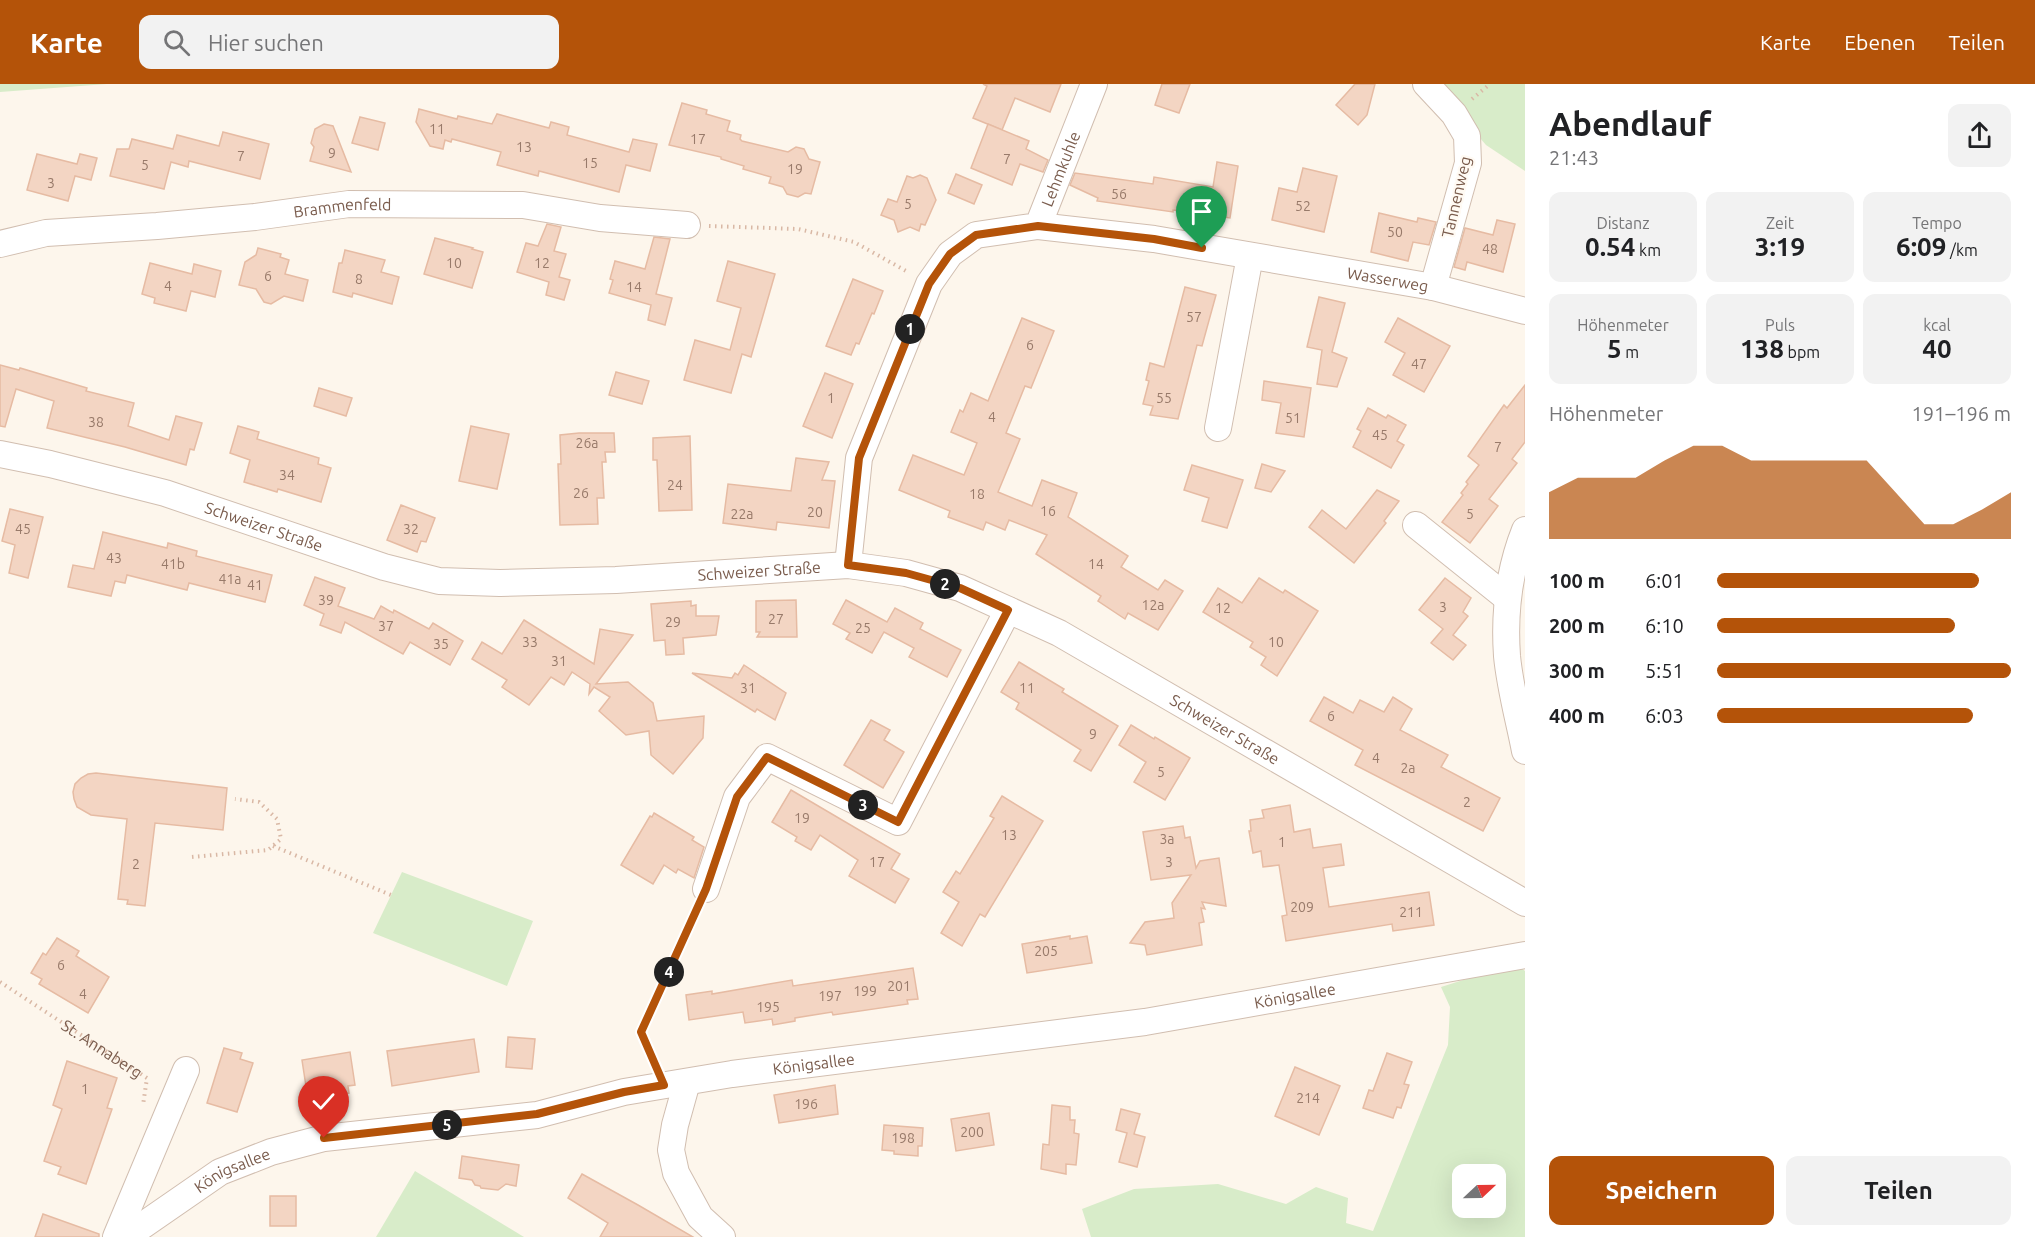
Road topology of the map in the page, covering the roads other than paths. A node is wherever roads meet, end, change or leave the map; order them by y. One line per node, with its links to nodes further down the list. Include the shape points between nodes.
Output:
1 (1094, 84): 4 (street, Lehmkuhle)
2 (1426, 84): 7 (street, Tannenweg, via 1454,114 1467,136 1468,163)
3 (687, 225): 5 (street, Brammenfeld, via 600,218 523,205 349,204 255,217 46,232)
4 (1038, 226): 6 (street, Wasserweg, via 1154,239); 13 (street, Lehmkuhle, via 976,235 950,254 929,284 859,458)
5 (0, 244)
6 (1250, 256): 7 (street, Wasserweg); 9 (street)
7 (1433, 288): 8 (street, Wasserweg)
8 (1525, 311)
9 (1218, 428)
10 (0, 454): 13 (street, Schweizer Straße, via 165,493 384,567 439,581 616,580)
11 (1416, 525): 14 (street)
12 (1525, 530): 14 (street)
13 (848, 565): 15 (street, Schweizer Straße, via 906,573 960,588)
14 (1507, 598): 16 (street, via 1507,657)
15 (1008, 610): 17 (street, via 898,822 767,757 737,797); 18 (street, Schweizer Straße, via 1059,633)
16 (1525, 751)
17 (706, 889)
18 (1525, 903)
19 (1525, 955): 21 (street, Königsallee, via 1145,1022)
20 (186, 1070): 22 (street)
21 (676, 1084): 23 (street, Königsallee, via 624,1092 537,1114 324,1138 271,1152 220,1172); 24 (street, via 671,1150 676,1173 700,1217)
22 (116, 1237)
23 (126, 1237)
24 (722, 1237)

